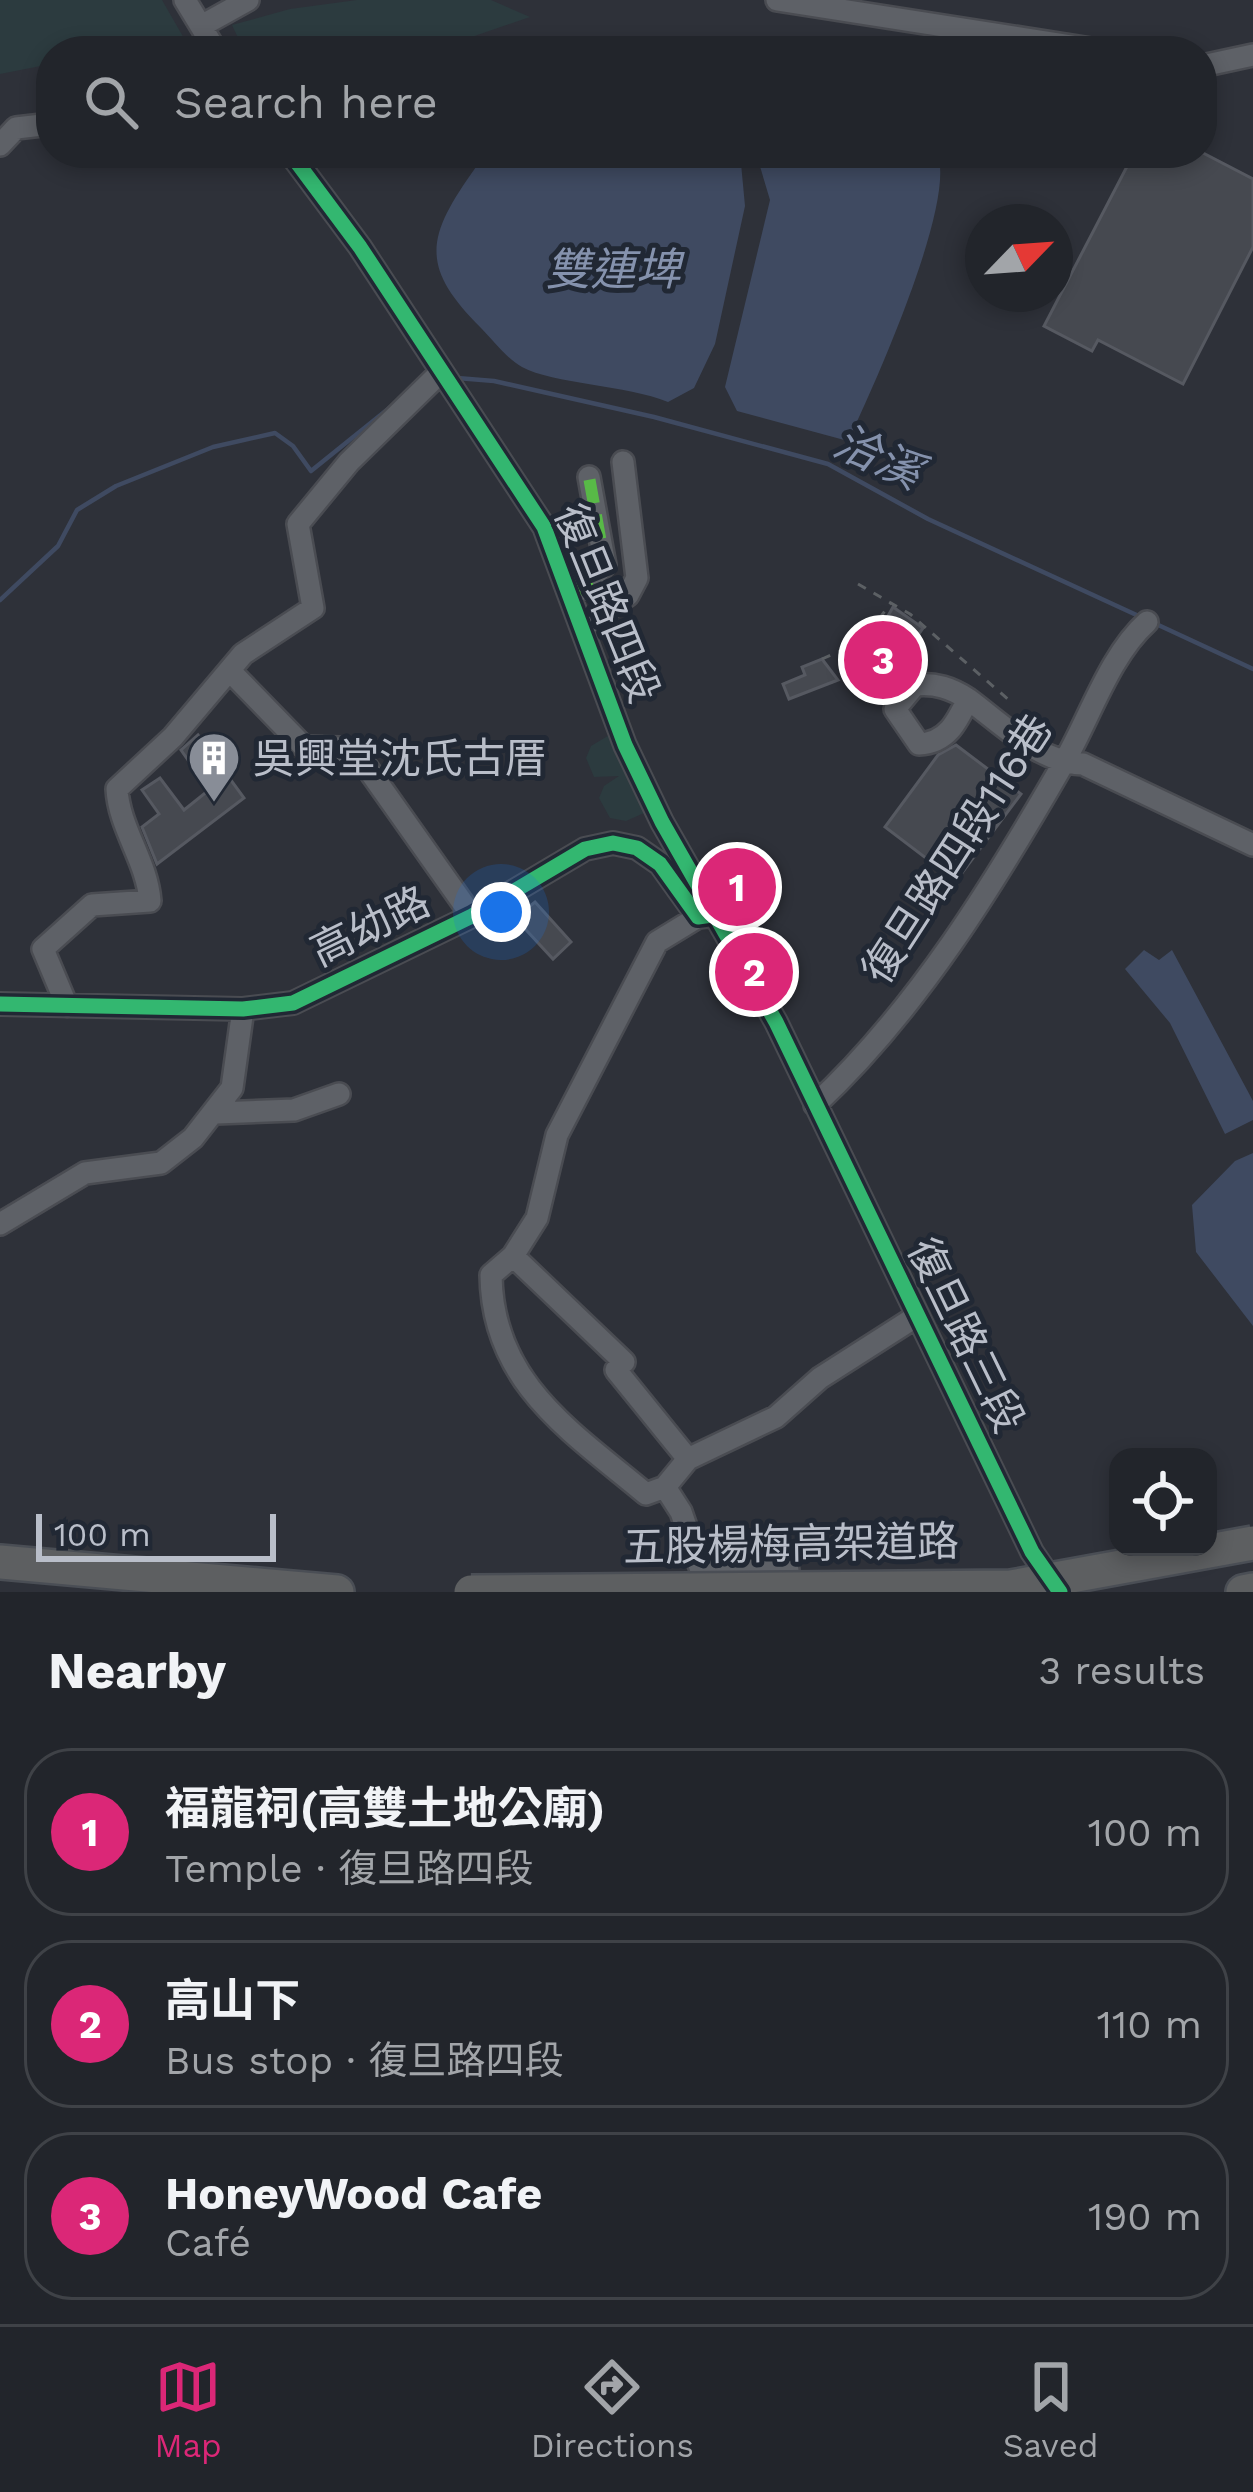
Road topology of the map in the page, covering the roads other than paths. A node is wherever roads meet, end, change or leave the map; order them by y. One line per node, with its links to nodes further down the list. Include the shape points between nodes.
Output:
1 (185, 0): 4 (street)
2 (248, 0): 4 (street)
3 (777, 0): 6 (street)
4 (203, 26): 5 (street)
5 (208, 36)
6 (1008, 36)
7 (1253, 55): 8 (street)
8 (1217, 63)
9 (36, 126): 10 (street, via 16,128)
10 (0, 145)
11 (300, 168): 12 (street, 復旦路四段)
12 (440, 371): 15 (street, 復旦路四段, via 544,527); 18 (street, via 298,524 313,608 243,654)
13 (623, 461): 17 (street, via 638,578 628,595)
14 (590, 477): 15 (street, via 605,565)
15 (572, 596): 17 (street, 復旦路四段)
16 (1147, 622): 20 (street, 復旦路四段116巷)
17 (584, 626): 23 (street, 復旦路四段, via 625,745)
18 (232, 674): 22 (street, via 304,747 340,748 368,769); 25 (street, via 117,789 149,901 92,905 44,949)
19 (968, 699): 20 (street)
20 (1064, 763): 21 (street, via 1082,764); 28 (street, 復旦路四段116巷, via 946,949 862,1062)
21 (1246, 841)
22 (472, 916): 23 (street, 高幼路, via 584,849 613,843 660,864); 26 (street, 高幼路, via 293,1003)
23 (708, 916): 28 (street, 復旦路四段); 31 (street, via 657,942 557,1135 537,1218)
24 (0, 1004): 25 (street, 高幼路)
25 (67, 1006): 26 (street, 高幼路)
26 (243, 1009): 29 (street, via 232,1088)
27 (339, 1094): 29 (street, via 294,1110)
28 (815, 1106): 32 (street, 復旦路三段)
29 (216, 1114): 30 (street, via 161,1163 85,1173)
30 (0, 1224)
31 (513, 1256): 33 (street, via 620,1366); 34 (street, via 491,1275 491,1313 526,1383 577,1440 646,1494)
32 (917, 1316): 33 (street, via 820,1378 776,1417); 41 (street, 復旦路三段, via 1032,1552)
33 (688, 1459): 34 (street)
34 (665, 1487): 37 (street, via 704,1572)
35 (1253, 1544): 40 (highway, 五股楊梅高架道路, bridge, via 1011,1587)
36 (0, 1562): 39 (highway)
37 (788, 1570)
38 (1253, 1590): 42 (highway)
39 (337, 1592)
40 (471, 1592)
41 (1060, 1592)
42 (1244, 1592)

